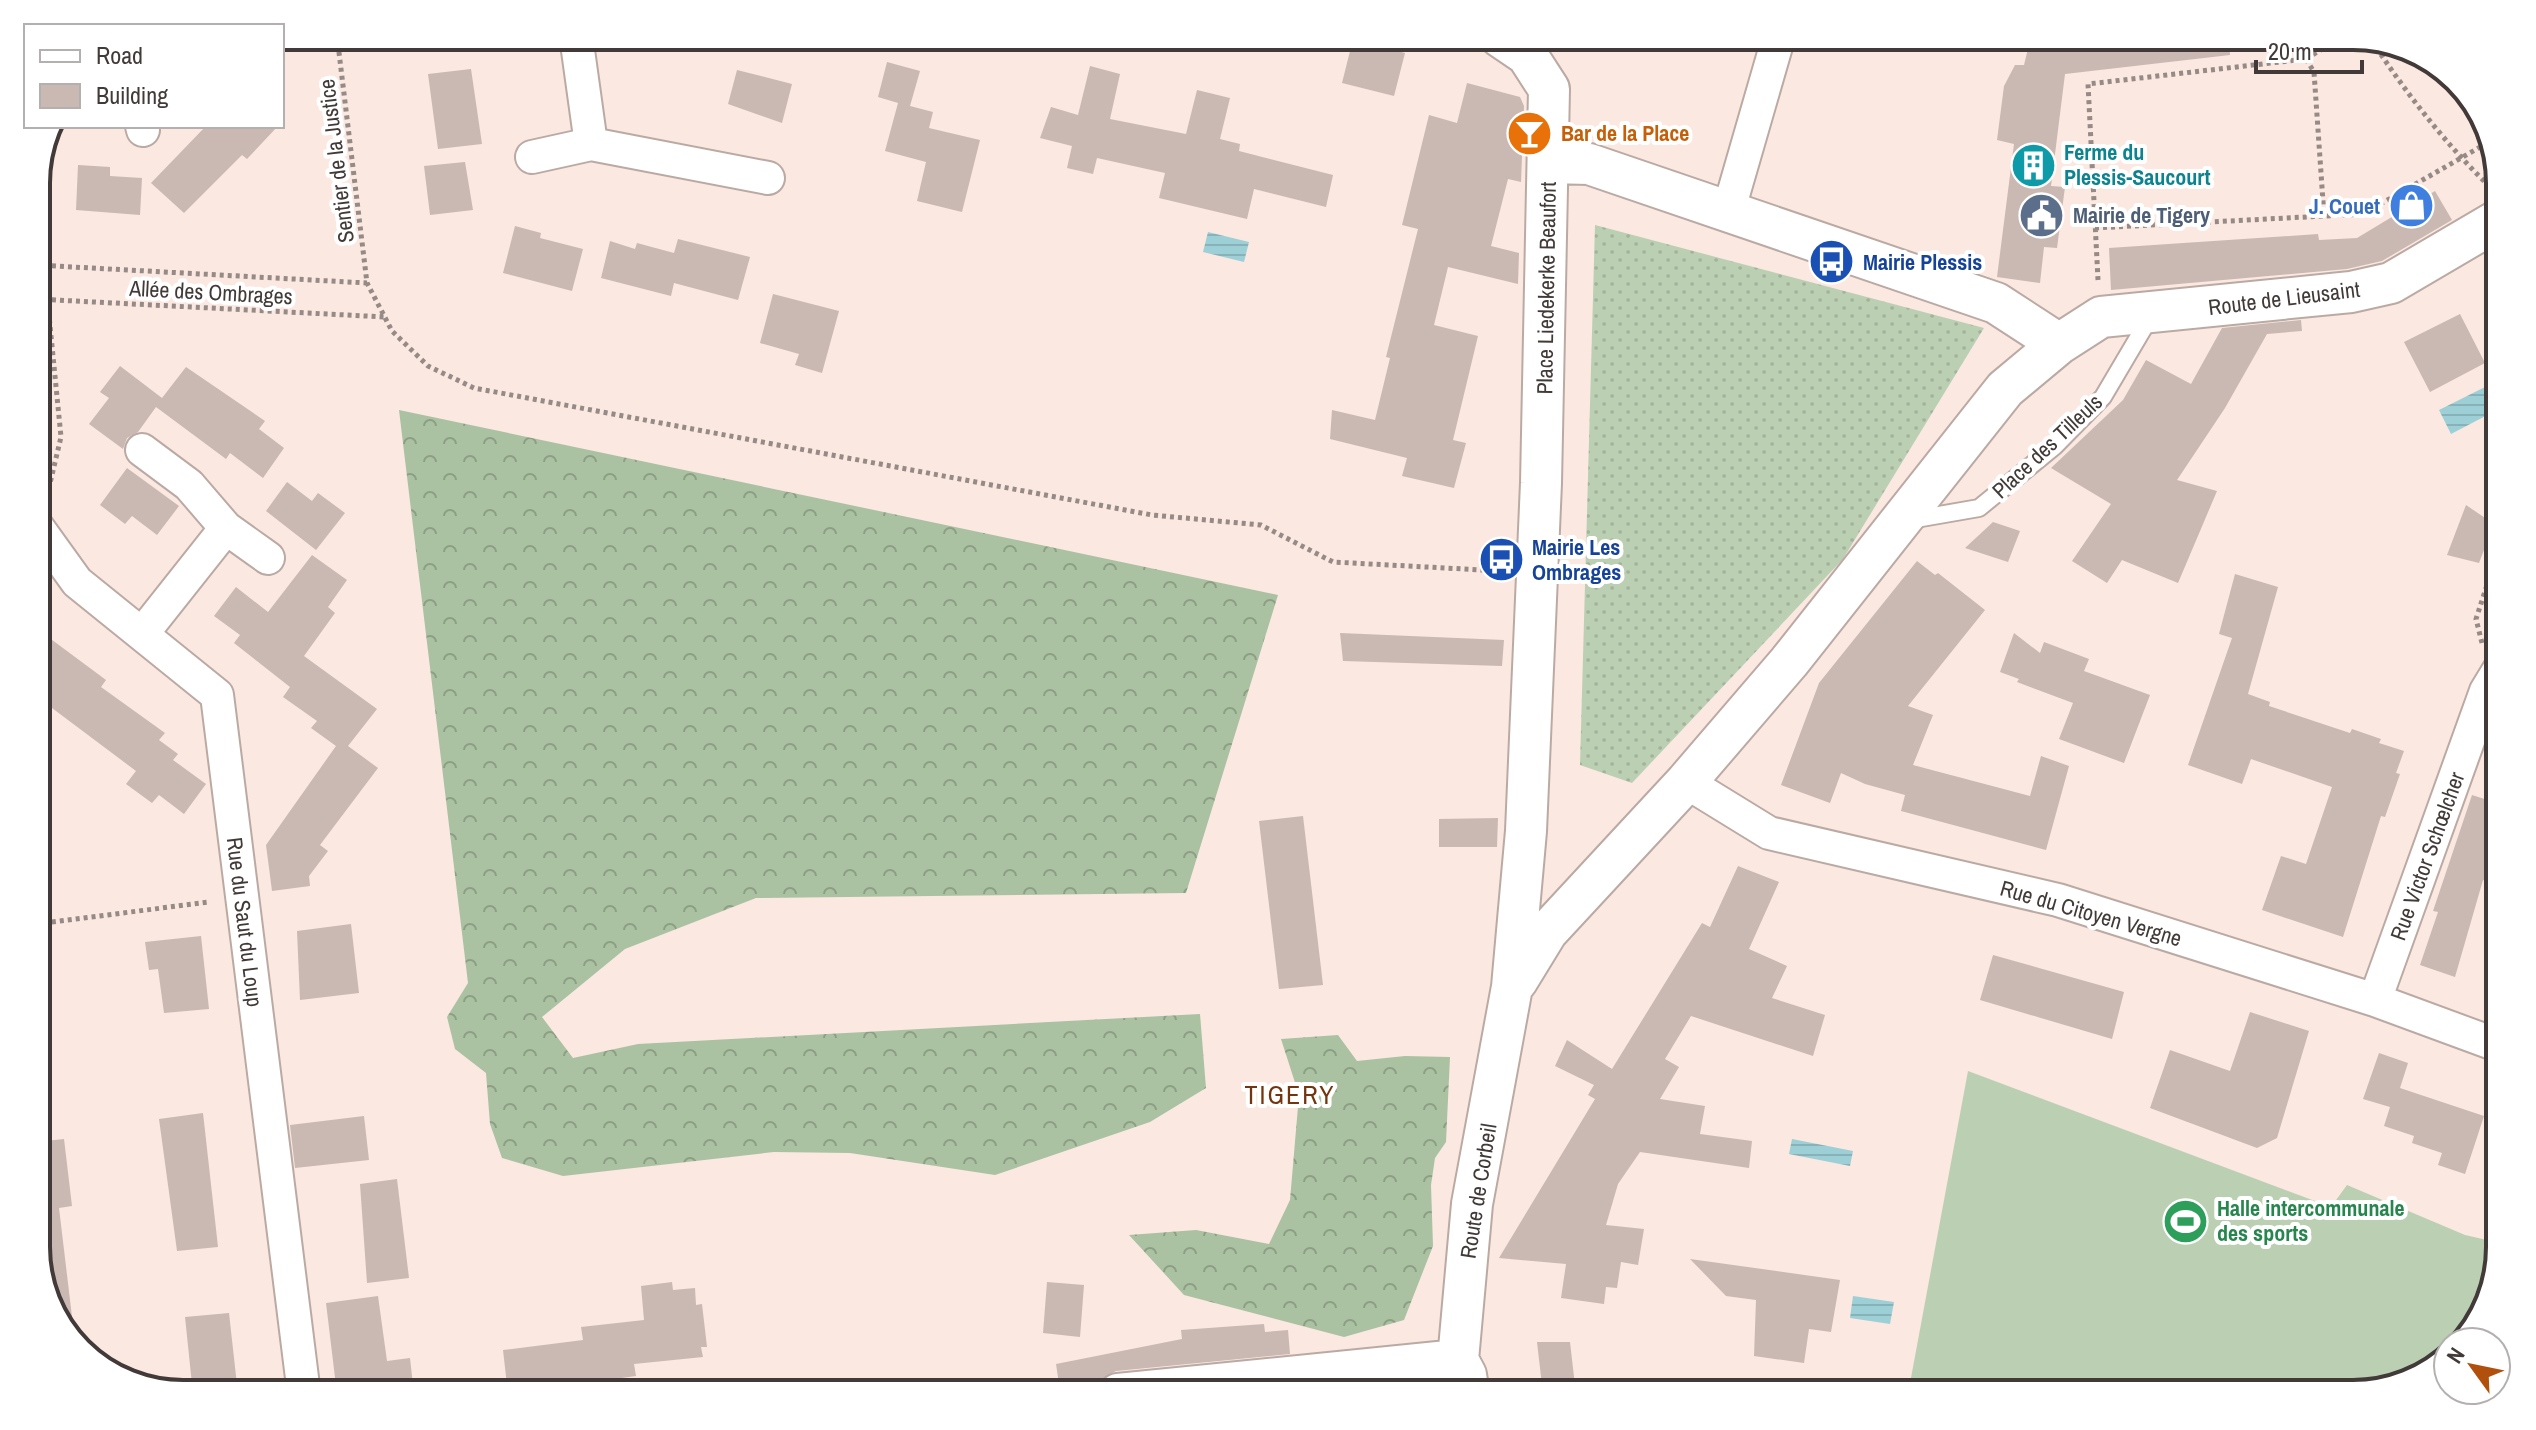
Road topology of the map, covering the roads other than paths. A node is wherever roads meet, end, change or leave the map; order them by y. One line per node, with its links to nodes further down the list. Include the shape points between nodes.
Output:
1 (578, 50): 4 (street)
2 (1524, 50): 6 (street, via 1549,89)
3 (1775, 50): 8 (street)
4 (591, 144): 5 (street); 7 (street)
5 (532, 157)
6 (1549, 163): 8 (street, Place Liedekerke Beaufort, via 1589,164); 20 (street, Place Liedekerke Beaufort, via 1538,573 1526,831)
7 (768, 178)
8 (1729, 209): 11 (street, Place Liedekerke Beaufort, via 1996,303)
9 (2486, 227): 10 (street, Route de Lieusaint, via 2391,283 2351,292)
10 (2153, 312): 11 (street, Route de Lieusaint, via 2101,317); 13 (lane, Place des Tilleuls, via 2103,397 2044,455 1979,508)
11 (2059, 344): 13 (street, via 2005,389)
12 (142, 450): 14 (street, via 189,485)
13 (1900, 521): 19 (street)
14 (226, 528): 16 (street); 17 (street)
15 (50, 543): 17 (street, Rue du Saut du Loup, via 77,582)
16 (268, 558)
17 (142, 634): 24 (street, Rue du Saut du Loup, via 217,695)
18 (2486, 709): 21 (street, Rue Victor Schœlcher)
19 (1686, 782): 20 (street, via 1547,932); 21 (street, Rue du Citoyen Vergne, via 1769,833 2058,900)
20 (1512, 987): 23 (street, Route de Corbeil, via 1472,1204)
21 (2375, 1000): 22 (street, Rue du Citoyen Vergne)
22 (2486, 1041)
23 (1463, 1377): 25 (street)
24 (302, 1380)
25 (1402, 1380)

